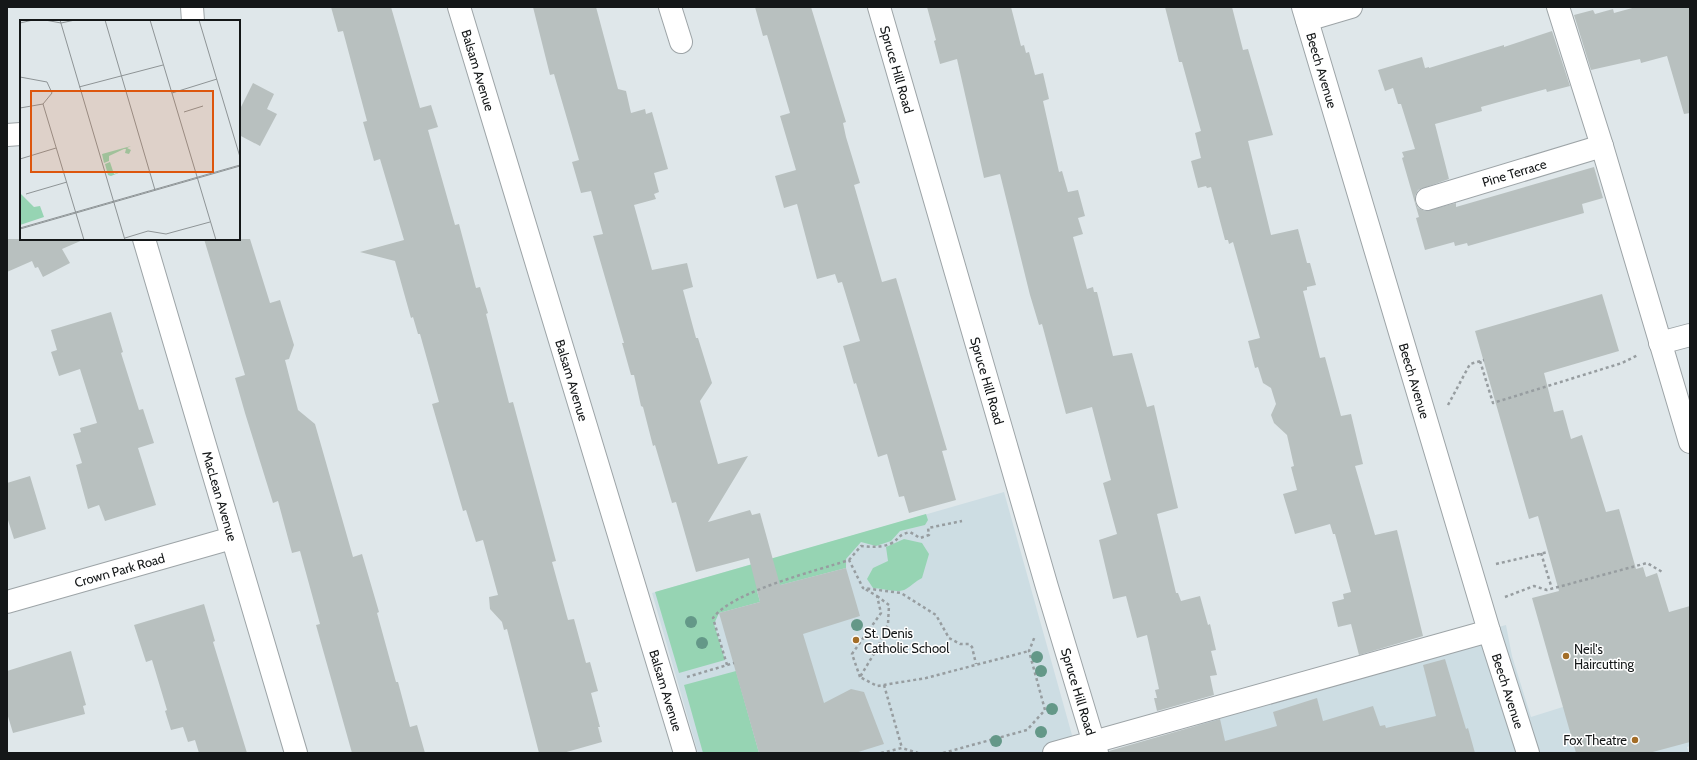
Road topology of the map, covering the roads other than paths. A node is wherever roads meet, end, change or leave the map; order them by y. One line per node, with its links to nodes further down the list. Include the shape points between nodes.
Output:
1 (192, 7): 8 (street)
2 (459, 7): 23 (street, Balsam Avenue)
3 (670, 7): 9 (street)
4 (878, 7): 21 (street, Spruce Hill Road)
5 (1351, 7): 7 (street)
6 (1558, 7): 12 (street)
7 (1305, 13): 20 (street, Beech Avenue)
8 (194, 20)
9 (681, 42)
10 (20, 134): 11 (street)
11 (7, 135)
12 (1602, 146): 13 (street, Pine Terrace); 16 (street)
13 (1426, 199)
14 (144, 240): 18 (street, MacLean Avenue)
15 (1690, 335): 16 (street)
16 (1660, 343): 17 (street)
17 (1690, 442)
18 (232, 538): 19 (street, Crown Park Road); 22 (street, MacLean Avenue)
19 (7, 602)
20 (1489, 631): 21 (street); 25 (street, Beech Avenue)
21 (1096, 748): 24 (street)
22 (296, 753)
23 (686, 753)
24 (1054, 753)
25 (1528, 753)

